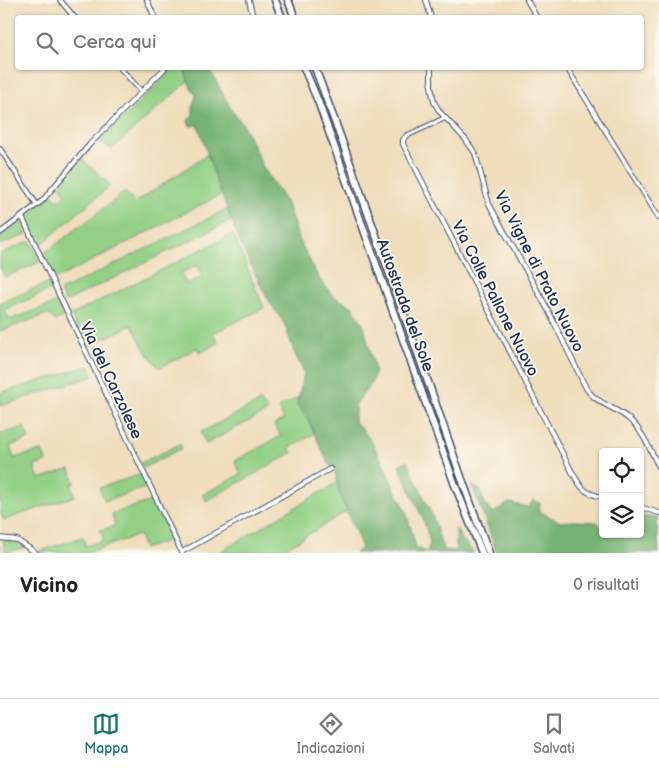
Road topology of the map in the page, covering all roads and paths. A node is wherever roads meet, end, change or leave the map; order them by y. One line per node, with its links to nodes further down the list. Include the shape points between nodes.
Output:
1 (60, 0): 8 (street)
2 (148, 0): 9 (street)
3 (249, 0): 10 (street)
4 (275, 0): 11 (highway)
5 (288, 0): 12 (highway)
6 (426, 0): 13 (street)
7 (527, 0): 14 (street)
8 (72, 15)
9 (154, 15)
10 (252, 15)
11 (281, 15)
12 (293, 15)
13 (430, 15)
14 (535, 15)
15 (122, 70): 21 (street)
16 (163, 70): 21 (street)
17 (305, 70): 36 (highway, Autostrada del Sole)
18 (316, 70): 37 (highway, Autostrada del Sole)
19 (431, 70): 22 (street, Via Vigne di Prato Nuovo, via 433,99)
20 (569, 70): 26 (street)
21 (141, 91): 24 (street)
22 (446, 118): 28 (street, Via Vigne di Prato Nuovo, via 475,153 489,204 547,308 586,388 594,398 634,424); 30 (street, Via Colle Pallone Nuovo, via 407,136 403,144 581,488)
23 (0, 149): 24 (street)
24 (37, 205): 25 (street)
25 (22, 217): 27 (street); 35 (street, Via del Carzolese)
26 (659, 218)
27 (0, 233)
28 (659, 467)
29 (330, 469): 35 (street)
30 (599, 496)
31 (644, 508): 32 (street)
32 (659, 512)
33 (1, 538): 34 (street, via 17,540)
34 (36, 553)
35 (182, 553)
36 (482, 553)
37 (489, 553)

